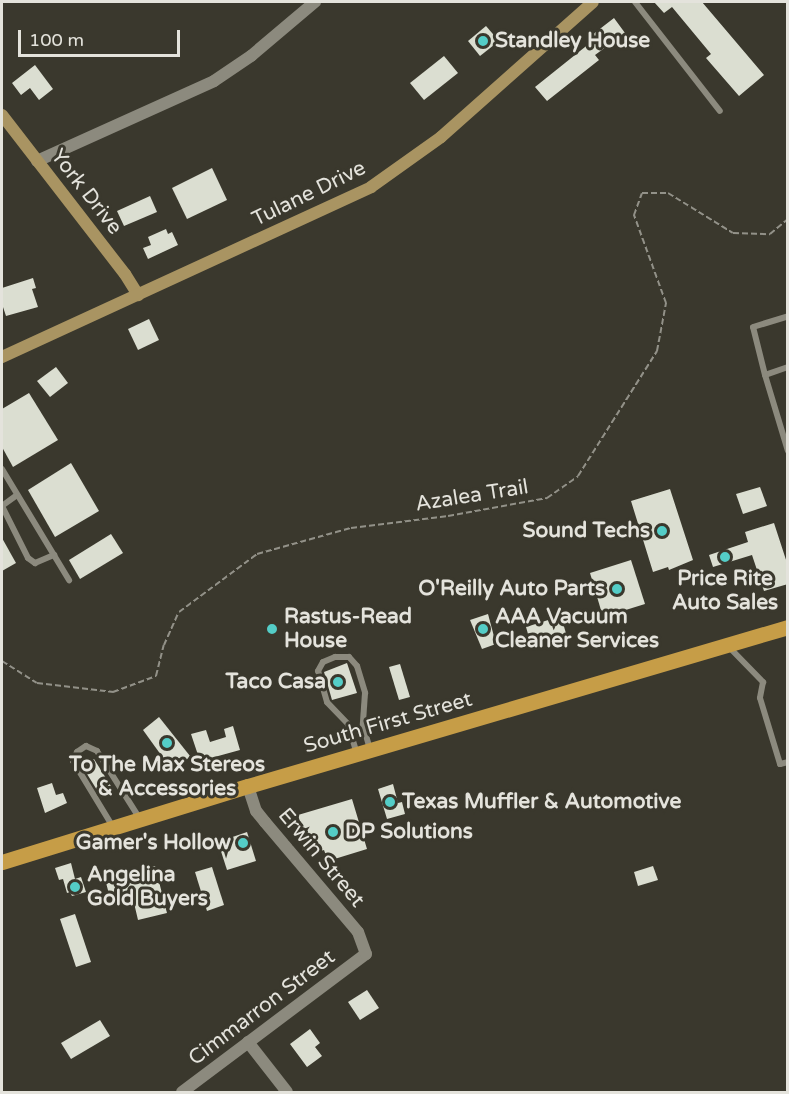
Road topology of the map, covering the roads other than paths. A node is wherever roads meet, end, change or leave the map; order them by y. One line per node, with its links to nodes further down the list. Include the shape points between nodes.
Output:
1 (315, 2): 6 (street, via 251,56 214,81)
2 (593, 2): 7 (street, Tulane Drive, via 441,136 372,188)
3 (634, 2): 4 (lane)
4 (720, 111)
5 (2, 115): 6 (street, York Drive)
6 (37, 161): 7 (street, York Drive)
7 (138, 295): 9 (street, Tulane Drive)
8 (788, 316): 11 (lane, via 753,327)
9 (2, 357)
10 (788, 367): 11 (lane)
11 (765, 375): 12 (lane)
12 (788, 452)
13 (2, 469): 14 (lane)
14 (17, 495): 15 (lane); 15 (lane, via 3,506 28,558 34,563)
15 (54, 555): 16 (lane)
16 (69, 580)
17 (788, 627): 18 (main road, South First Street)
18 (727, 645): 19 (main road, South First Street); 20 (lane, via 763,682 760,698 780,764)
19 (364, 752): 19 (lane, via 365,693 357,666 349,657 335,657 323,662 318,671 327,702 348,724); 21 (main road, South First Street)
20 (788, 762)
21 (248, 786): 22 (main road, South First Street); 25 (street, Erwin Street, via 256,811 358,932)
22 (140, 820): 23 (main road, South First Street); 23 (lane, via 97,751 86,746 73,761)
23 (114, 828): 24 (main road, South First Street)
24 (2, 862)
25 (366, 954): 26 (street, Cimmarron Street)
26 (248, 1042): 27 (street, Cimmarron Street); 28 (street)
27 (182, 1092)
28 (287, 1092)

